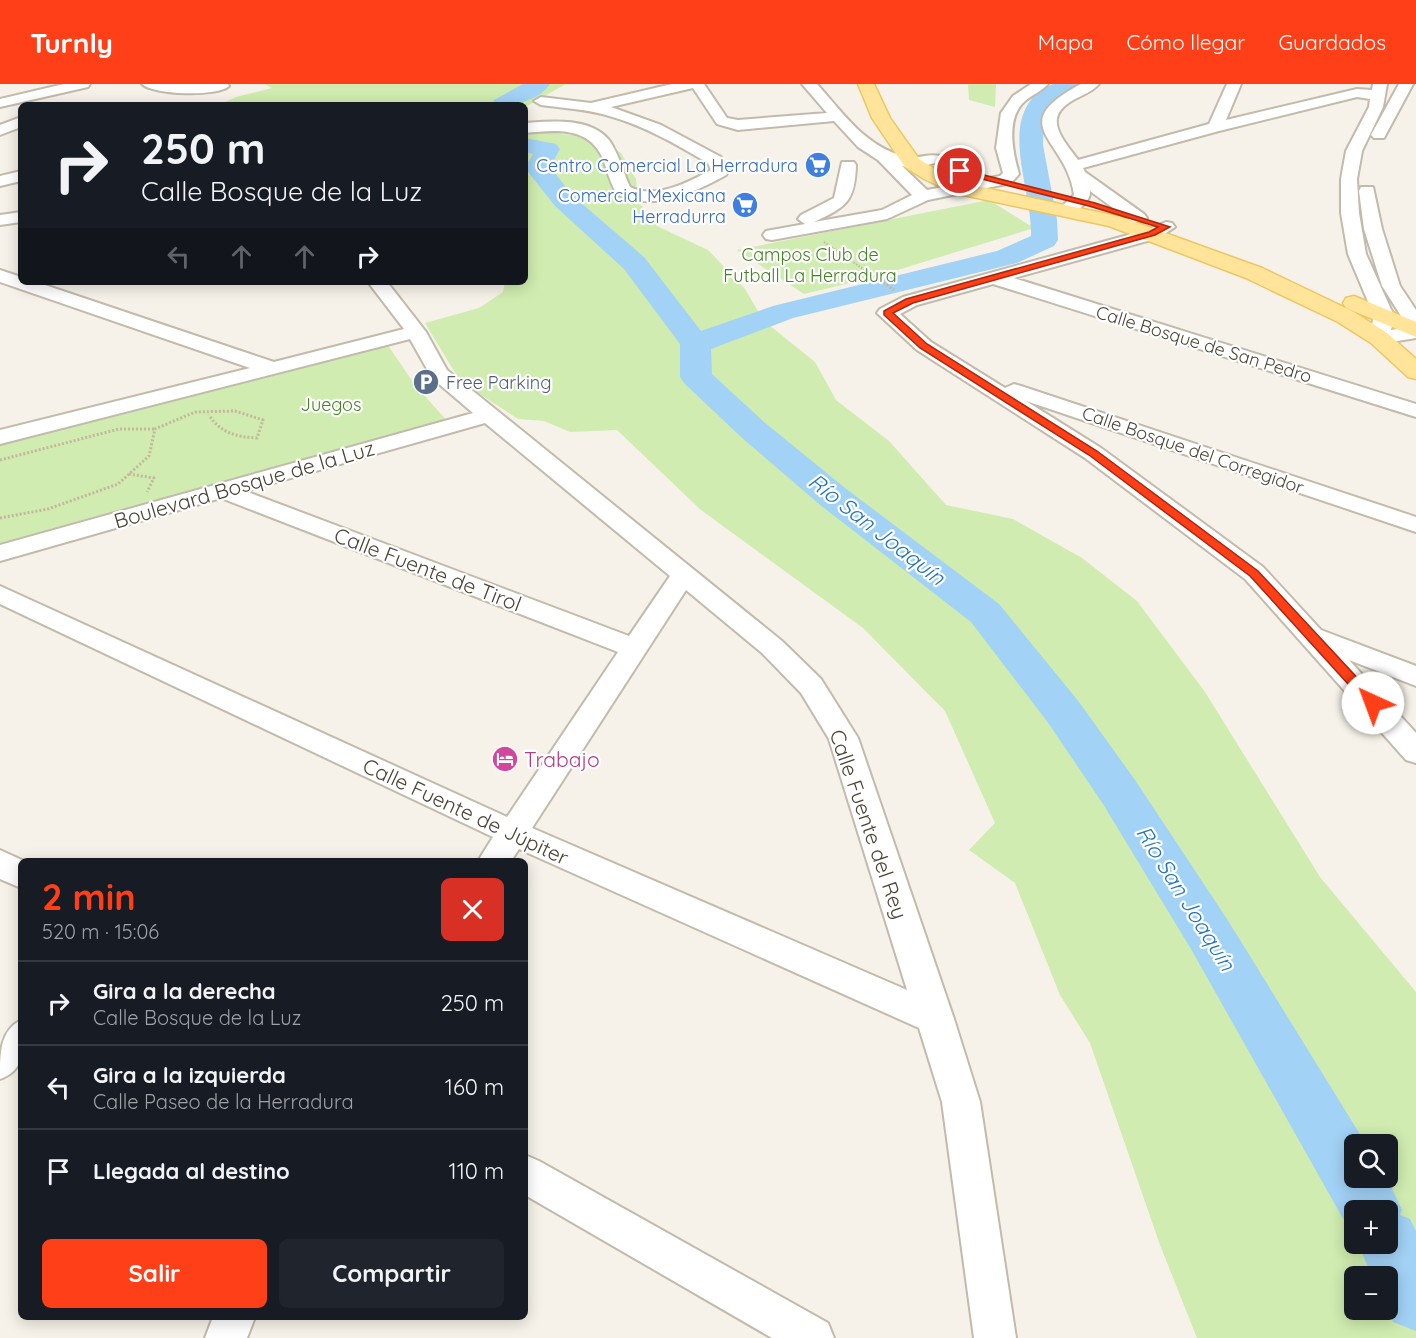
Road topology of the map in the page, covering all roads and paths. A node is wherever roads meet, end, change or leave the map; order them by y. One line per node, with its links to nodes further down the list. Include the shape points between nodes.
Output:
1 (83, 84): 12 (street)
2 (150, 84): 13 (street, via 189,90)
3 (691, 84): 17 (street)
4 (697, 84): 18 (street, via 722,121 738,125)
5 (809, 84): 18 (street)
6 (866, 84): 26 (main road, via 881,118)
7 (883, 84): 25 (main road, via 910,140)
8 (1041, 84): 31 (street, via 1018,99 1008,113 1004,148 1011,174)
9 (1092, 84): 28 (street, via 1058,102 1048,119 1053,138)
10 (1234, 84): 20 (street)
11 (1406, 84): 22 (street)
12 (58, 87): 16 (street)
13 (222, 87)
14 (1378, 90): 20 (street); 22 (street)
15 (541, 100): 17 (street)
16 (0, 103)
17 (593, 107): 21 (street, via 684,142 715,159 720,172 697,185 665,194 637,196 623,190 603,144 595,135 552,126)
18 (838, 116): 24 (street, via 863,144)
19 (18, 123): 23 (street)
20 (1215, 127): 28 (street)
21 (528, 128)
22 (1374, 128): 48 (street, via 1354,151 1349,179 1350,213 1357,254); 49 (street, via 1366,186 1370,212 1391,286)
23 (0, 130)
24 (884, 157): 26 (street); 33 (street); 36 (street)
25 (934, 159): 26 (street); 31 (main road)
26 (912, 163): 32 (main road)
27 (848, 165): 34 (street, via 847,191)
28 (1077, 171): 35 (street, via 1083,193); 40 (street)
29 (18, 177): 30 (street)
30 (0, 181)
31 (994, 186): 32 (main road); 35 (main road)
32 (961, 189): 33 (street)
33 (923, 196): 36 (street)
34 (841, 203): 38 (street); 41 (street, via 772,235)
35 (1071, 205): 40 (main road)
36 (887, 214): 38 (street)
37 (18, 217): 39 (street)
38 (856, 219): 41 (street)
39 (0, 220)
40 (1152, 226): 43 (street); 48 (main road, via 1270,266); 52 (main road, via 1346,317)
41 (805, 229): 47 (path)
42 (0, 276): 44 (street)
43 (991, 277): 55 (street, via 910,301 887,313 924,346); 56 (street, Calle Bosque de San Pedro)
44 (18, 282)
45 (27, 285): 54 (street)
46 (384, 285): 51 (street, Calle Fuente del Rey)
47 (887, 285)
48 (1384, 316): 50 (main road); 52 (street)
49 (1416, 325)
50 (1416, 331): 52 (street)
51 (416, 332): 54 (street); 58 (street, Calle Fuente del Rey, via 440,374)
52 (1379, 338): 53 (main road)
53 (1411, 362)
54 (272, 368): 60 (street)
55 (971, 375): 68 (street, Calle Bosque del Corregidor); 72 (street, via 1093,453 1254,573)
56 (1416, 411)
57 (209, 415): 61 (path, via 215,426 236,437 257,438 263,420 235,411 195,412)
58 (488, 415): 65 (street, Boulevard Bosque de la Luz); 70 (street, Calle Fuente del Rey)
59 (0, 416): 60 (street)
60 (34, 428): 62 (street)
61 (155, 429): 63 (path, via 118,429); 64 (path, via 149,456)
62 (0, 437)
63 (0, 460)
64 (129, 474): 66 (path, via 154,478); 67 (path, via 118,483 48,509)
65 (221, 490): 66 (street, Boulevard Bosque de la Luz); 73 (street, Calle Fuente de Tirol)
66 (136, 514): 69 (street, Boulevard Bosque de la Luz)
67 (0, 518)
68 (1416, 525)
69 (0, 553)
70 (683, 576): 73 (street); 80 (street, Calle Fuente del Rey, via 772,647 812,686 843,738)
71 (0, 594): 76 (street, Calle Fuente de Júpiter)
72 (1312, 637): 74 (street); 75 (street)
73 (634, 648): 76 (street)
74 (1416, 676)
75 (1416, 752)
76 (513, 833): 77 (street); 80 (street, Calle Fuente de Júpiter)
77 (496, 858)
78 (0, 863): 79 (street)
79 (18, 873)
80 (936, 1019): 87 (street, Calle Fuente del Rey, via 961,1102)
81 (18, 1040): 82 (street)
82 (0, 1062)
83 (528, 1176): 86 (street)
84 (233, 1320): 85 (street)
85 (226, 1338)
86 (813, 1338)
87 (995, 1338)

